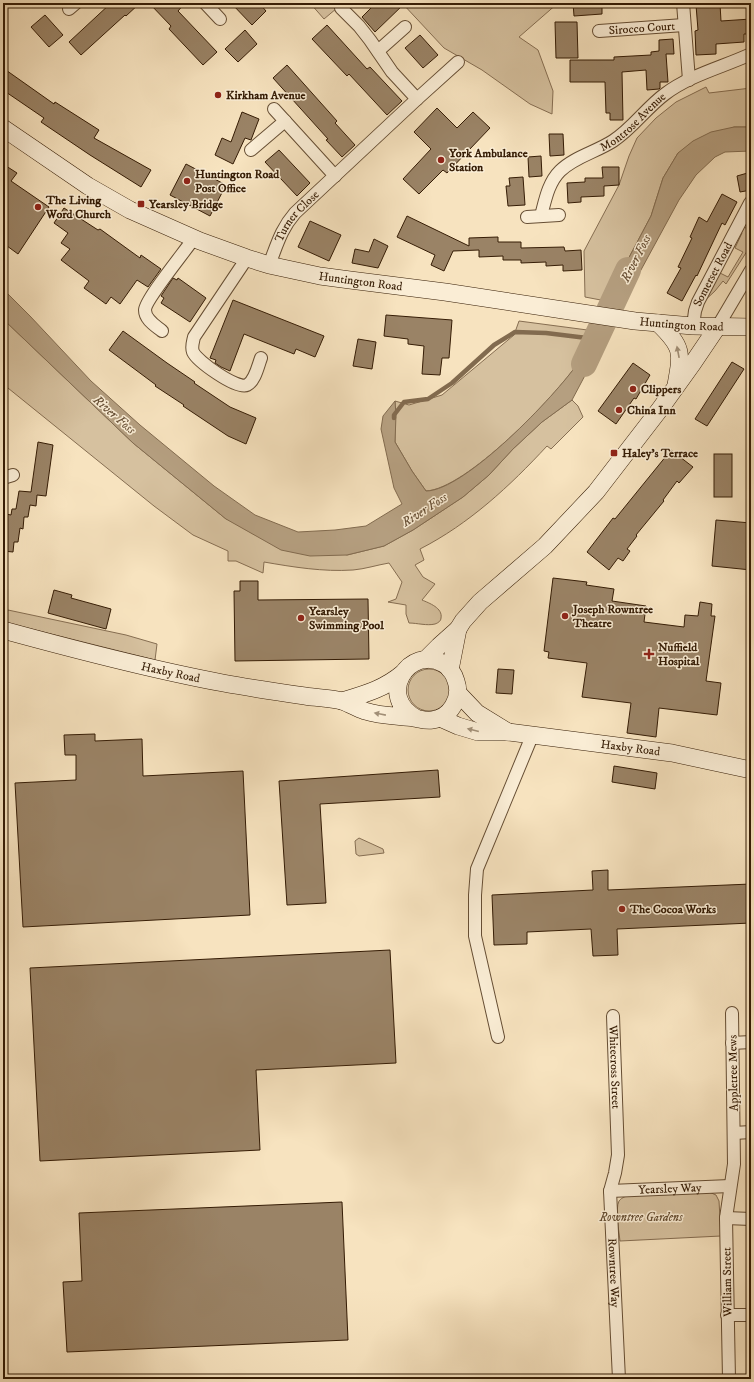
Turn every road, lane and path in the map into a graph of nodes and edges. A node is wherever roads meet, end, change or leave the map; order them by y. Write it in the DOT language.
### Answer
graph roads {
  1 [pos="205,3"];
  2 [pos="683,3"];
  3 [pos="341,8"];
  4 [pos="220,19"];
  5 [pos="684,25"];
  6 [pos="405,27"];
  7 [pos="599,31"];
  8 [pos="378,51"];
  9 [pos="751,54"];
  10 [pos="458,62"];
  11 [pos="689,80"];
  12 [pos="417,99"];
  13 [pos="274,109"];
  14 [pos="285,121"];
  15 [pos="3,128"];
  16 [pos="251,150"];
  17 [pos="335,176"];
  18 [pos="750,203"];
  19 [pos="559,215"];
  20 [pos="541,216"];
  21 [pos="527,217"];
  22 [pos="194,238"];
  23 [pos="247,258"];
  24 [pos="269,265"];
  25 [pos="751,270"];
  26 [pos="658,323"];
  27 [pos="693,326"];
  28 [pos="718,326"];
  29 [pos="751,327"];
  30 [pos="162,331"];
  31 [pos="261,358"];
  32 [pos="676,387"];
  33 [pos="458,629"];
  34 [pos="3,630"];
  35 [pos="426,660"];
  36 [pos="450,670"];
  37 [pos="403,673"];
  38 [pos="458,693"];
  39 [pos="342,702"];
  40 [pos="440,718"];
  41 [pos="418,719"];
  42 [pos="508,732"];
  43 [pos="532,736"];
  44 [pos="751,770"];
  45 [pos="732,1013"];
  46 [pos="613,1016"];
  47 [pos="498,1036"];
  48 [pos="751,1042"];
  49 [pos="732,1043"];
  50 [pos="617,1119"];
  51 [pos="751,1132"];
  52 [pos="734,1133"];
  53 [pos="730,1186"];
  54 [pos="610,1191"];
  55 [pos="726,1218"];
  56 [pos="751,1219"];
  57 [pos="727,1315"];
  58 [pos="751,1315"];
  59 [pos="619,1379"];
  60 [pos="729,1379"];
  1 -- 4 [label="street"];
  2 -- 5 [label="street, Sirocco Court"];
  3 -- 8 [label="street"];
  5 -- 7 [label="street, Sirocco Court"];
  5 -- 11 [label="street, Sirocco Court"];
  6 -- 8 [label="street"];
  8 -- 12 [label="street"];
  9 -- 11 [label="street, Montrose Avenue"];
  10 -- 12 [label="street, Turner Close"];
  11 -- 20 [label="street, Montrose Avenue"];
  12 -- 17 [label="street, Turner Close"];
  13 -- 14 [label="street"];
  14 -- 16 [label="street"];
  14 -- 17 [label="street"];
  15 -- 22 [label="street, Huntington Road"];
  17 -- 24 [label="street, Turner Close"];
  18 -- 27 [label="street, Somerset Road"];
  19 -- 20 [label="street"];
  20 -- 21 [label="street"];
  22 -- 23 [label="street, Huntington Road"];
  22 -- 30 [label="street"];
  23 -- 24 [label="street, Huntington Road"];
  23 -- 31 [label="street"];
  24 -- 26 [label="street, Huntington Road"];
  25 -- 28 [label="street"];
  26 -- 27 [label="street, Huntington Road"];
  32 -- 26 [label="street, one-way"];
  27 -- 28 [label="street, Huntington Road"];
  28 -- 29 [label="street, Huntington Road"];
  28 -- 32 [label="street"];
  32 -- 33 [label="street"];
  33 -- 35 [label="street"];
  33 -- 36 [label="street"];
  34 -- 39 [label="street, Haxby Road"];
  35 -- 36 [label="street"];
  35 -- 37 [label="street"];
  36 -- 38 [label="street"];
  37 -- 39 [label="street, Haxby Road"];
  37 -- 41 [label="street"];
  38 -- 40 [label="street"];
  38 -- 42 [label="street, Haxby Road"];
  41 -- 39 [label="street, Haxby Road, one-way"];
  40 -- 41 [label="street, Haxby Road"];
  42 -- 40 [label="street, Haxby Road, one-way"];
  42 -- 43 [label="street, Haxby Road"];
  43 -- 44 [label="street, Haxby Road"];
  43 -- 47 [label="street"];
  45 -- 49 [label="street, Appletree Mews"];
  46 -- 50 [label="street, Whitecross Street"];
  48 -- 49 [label="street"];
  49 -- 52 [label="street, Appletree Mews"];
  50 -- 54 [label="street, Rowntree Way"];
  51 -- 52 [label="street"];
  52 -- 53 [label="street, Appletree Mews"];
  53 -- 54 [label="street, Yearsley Way"];
  53 -- 55 [label="street, William Street"];
  54 -- 59 [label="street, Rowntree Way"];
  55 -- 56 [label="street"];
  55 -- 57 [label="street, William Street"];
  57 -- 58 [label="street"];
  57 -- 60 [label="street, William Street"];
}
